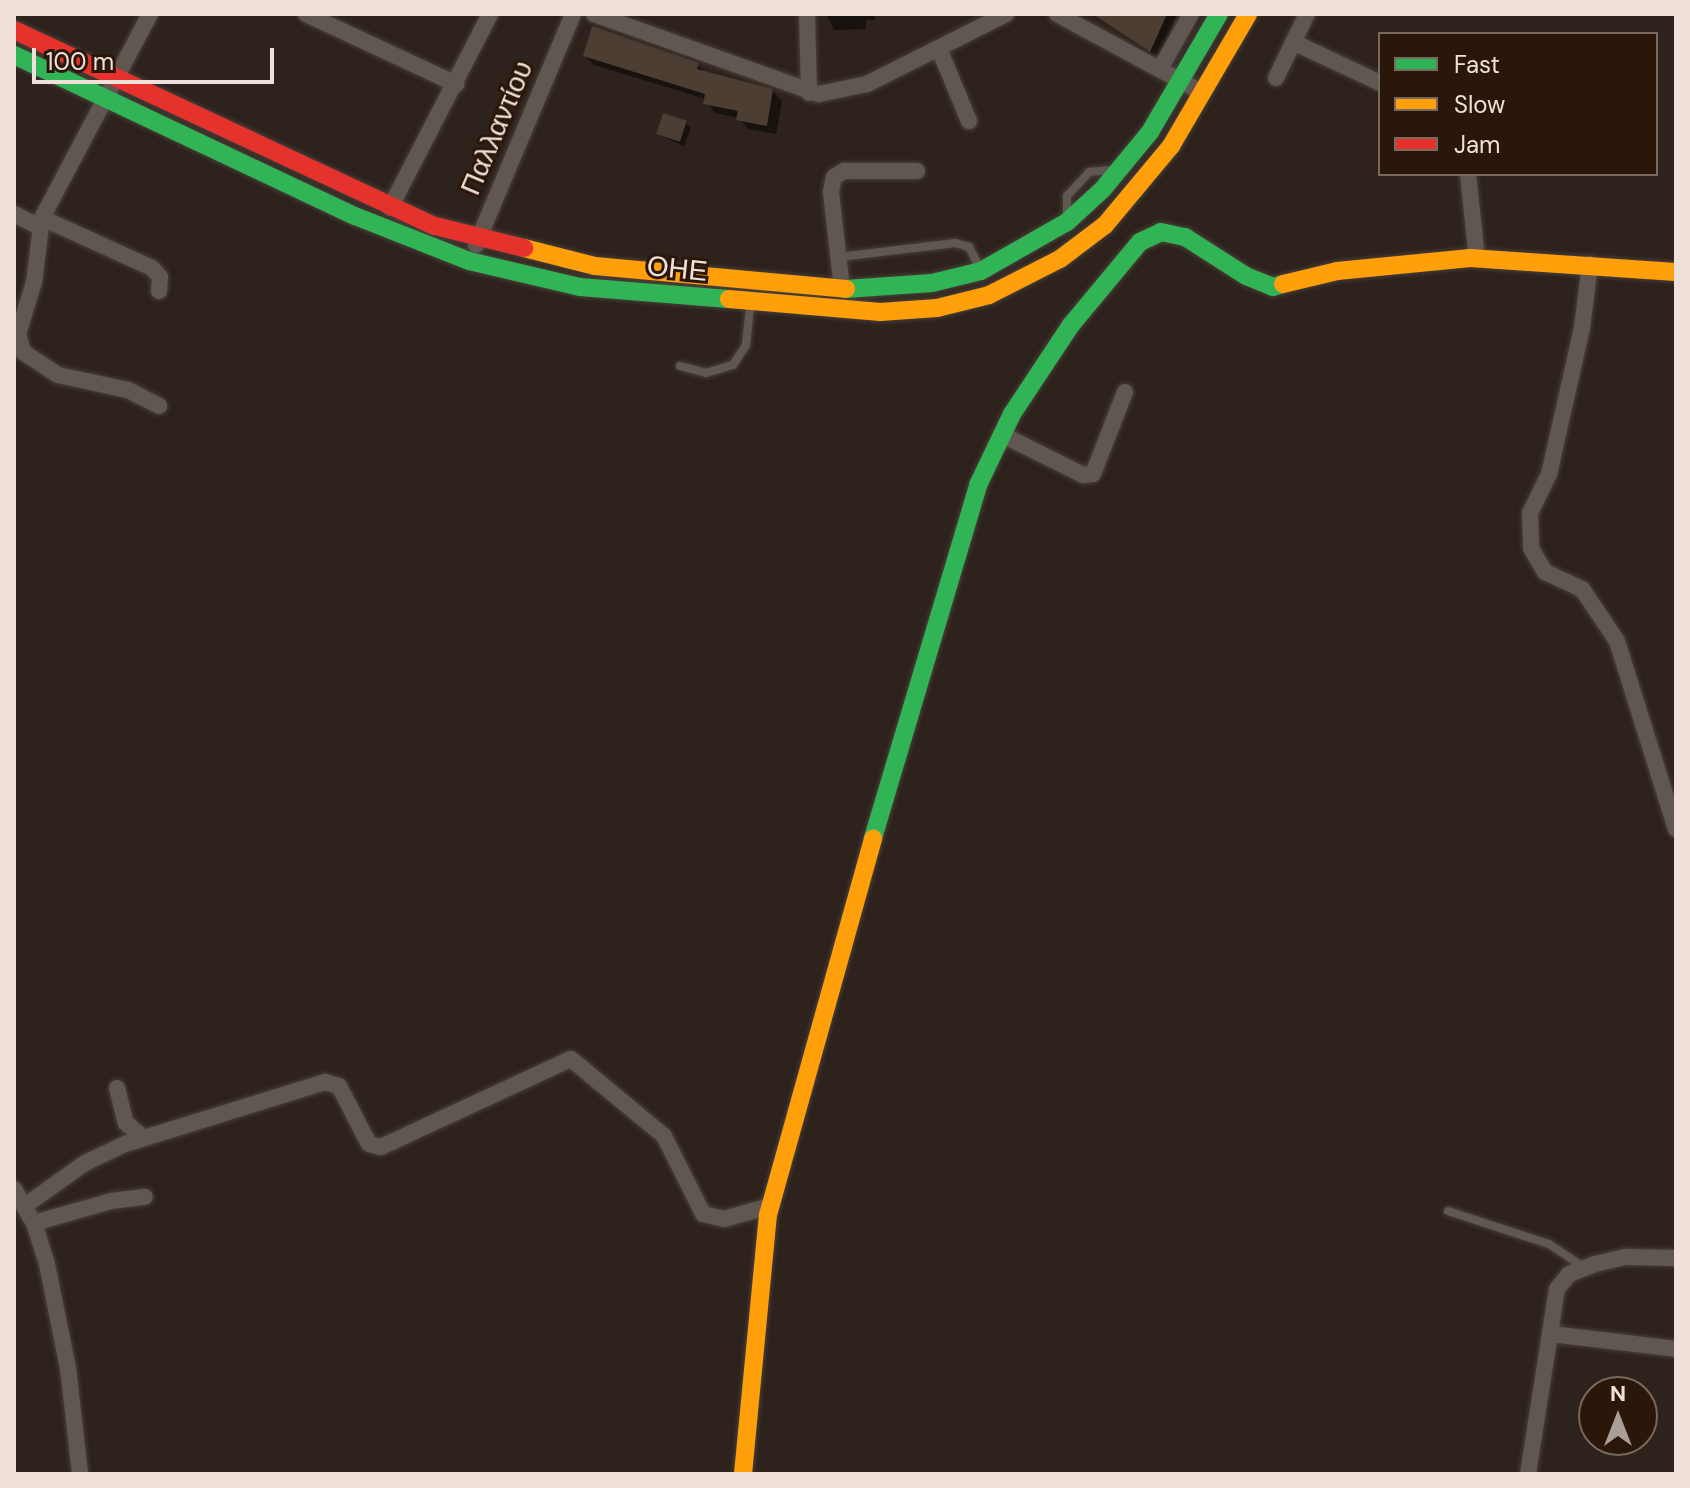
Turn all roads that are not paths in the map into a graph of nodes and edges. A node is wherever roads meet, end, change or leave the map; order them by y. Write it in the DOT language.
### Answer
graph roads {
  1 [pos="150,14"];
  2 [pos="306,14"];
  3 [pos="490,14"];
  4 [pos="573,14"];
  5 [pos="594,14"];
  6 [pos="807,14"];
  7 [pos="1006,14"];
  8 [pos="1057,14"];
  9 [pos="1191,14"];
  10 [pos="1219,14"];
  11 [pos="1248,14"];
  12 [pos="1307,14"];
  13 [pos="14,30"];
  14 [pos="1293,42"];
  15 [pos="940,51"];
  16 [pos="14,55"];
  17 [pos="1160,69"];
  18 [pos="114,78"];
  19 [pos="1276,78"];
  20 [pos="1179,80"];
  21 [pos="1378,82"];
  22 [pos="456,84"];
  23 [pos="1201,92"];
  24 [pos="809,93"];
  25 [pos="104,99"];
  26 [pos="969,121"];
  27 [pos="917,171"];
  28 [pos="1468,176"];
  29 [pos="390,208"];
  30 [pos="14,214"];
  31 [pos="41,223"];
  32 [pos="478,239"];
  33 [pos="838,258"];
  34 [pos="1477,258"];
  35 [pos="469,261"];
  36 [pos="1590,264"];
  37 [pos="981,271"];
  38 [pos="1676,272"];
  39 [pos="842,289"];
  40 [pos="159,291"];
  41 [pos="750,305"];
  42 [pos="16,324"];
  43 [pos="680,366"];
  44 [pos="1125,392"];
  45 [pos="159,406"];
  46 [pos="1001,434"];
  47 [pos="1675,824"];
  48 [pos="117,1088"];
  49 [pos="144,1138"];
  50 [pos="14,1189"];
  51 [pos="145,1197"];
  52 [pos="26,1205"];
  53 [pos="770,1206"];
  54 [pos="1448,1211"];
  55 [pos="34,1223"];
  56 [pos="1676,1258"];
  57 [pos="1585,1268"];
  58 [pos="1551,1334"];
  59 [pos="1676,1349"];
  60 [pos="80,1474"];
  61 [pos="743,1474"];
  62 [pos="1528,1474"];
  1 -- 18 [label="street"];
  2 -- 22 [label="street"];
  3 -- 22 [label="street"];
  4 -- 32 [label="street, Παλλαντίου"];
  5 -- 24 [label="street"];
  6 -- 24 [label="street"];
  7 -- 15 [label="street"];
  8 -- 17 [label="street"];
  9 -- 17 [label="street"];
  10 -- 20 [label="main road, ΟΗΕ"];
  11 -- 23 [label="main road, ΟΗΕ"];
  12 -- 14 [label="street"];
  13 -- 18 [label="main road, ΟΗΕ"];
  14 -- 19 [label="street"];
  14 -- 21 [label="street"];
  15 -- 24 [label="street"];
  15 -- 26 [label="street"];
  16 -- 25 [label="main road, ΟΗΕ"];
  17 -- 20 [label="street"];
  18 -- 25 [label="street"];
  18 -- 29 [label="main road, ΟΗΕ"];
  20 -- 23 [label="street"];
  20 -- 37 [label="main road, ΟΗΕ"];
  22 -- 29 [label="street"];
  23 -- 41 [label="main road, ΟΗΕ"];
  25 -- 31 [label="street"];
  25 -- 35 [label="main road, ΟΗΕ"];
  27 -- 33 [label="street"];
  28 -- 34 [label="street"];
  29 -- 32 [label="main road, ΟΗΕ"];
  30 -- 31 [label="street"];
  31 -- 40 [label="street"];
  31 -- 42 [label="street"];
  32 -- 35 [label="street, Παλλαντίου"];
  32 -- 39 [label="main road, ΟΗΕ"];
  33 -- 37 [label="lane"];
  33 -- 39 [label="street"];
  34 -- 36 [label="main road"];
  34 -- 46 [label="main road"];
  35 -- 41 [label="main road, ΟΗΕ"];
  36 -- 38 [label="main road"];
  36 -- 47 [label="street"];
  37 -- 39 [label="main road, ΟΗΕ"];
  41 -- 43 [label="lane"];
  42 -- 45 [label="street"];
  44 -- 46 [label="street"];
  46 -- 53 [label="main road"];
  48 -- 49 [label="street"];
  49 -- 52 [label="street"];
  49 -- 53 [label="street"];
  50 -- 52 [label="street"];
  51 -- 55 [label="street"];
  52 -- 55 [label="street"];
  53 -- 61 [label="main road"];
  54 -- 57 [label="lane"];
  55 -- 60 [label="street"];
  56 -- 57 [label="street"];
  57 -- 58 [label="street"];
  58 -- 59 [label="street"];
  58 -- 62 [label="street"];
}
